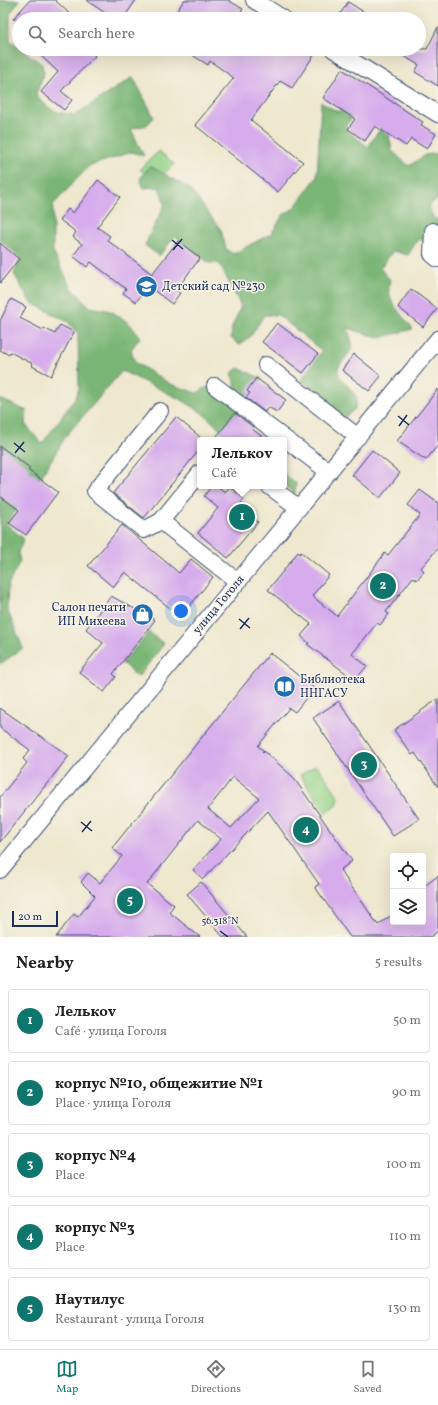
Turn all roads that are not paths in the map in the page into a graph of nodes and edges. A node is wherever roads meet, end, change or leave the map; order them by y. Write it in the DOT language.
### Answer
graph roads {
  1 [pos="254,0"];
  2 [pos="273,12"];
  3 [pos="344,56"];
  4 [pos="438,114"];
  5 [pos="433,231"];
  6 [pos="438,259"];
  7 [pos="438,339"];
  8 [pos="266,365"];
  9 [pos="215,386"];
  10 [pos="160,411"];
  11 [pos="283,437"];
  12 [pos="358,437"];
  13 [pos="287,440"];
  14 [pos="329,472"];
  15 [pos="197,477"];
  16 [pos="273,489"];
  17 [pos="299,508"];
  18 [pos="161,521"];
  19 [pos="238,582"];
  20 [pos="0,870"];
  1 -- 2 [label="street"];
  3 -- 4 [label="street"];
  5 -- 6 [label="street"];
  7 -- 12 [label="street, улица Гоголя"];
  8 -- 12 [label="street"];
  9 -- 11 [label="street"];
  10 -- 18 [label="street"];
  12 -- 14 [label="street, улица Гоголя"];
  13 -- 14 [label="street"];
  14 -- 17 [label="street, улица Гоголя"];
  15 -- 18 [label="street"];
  16 -- 17 [label="street"];
  17 -- 19 [label="street, улица Гоголя"];
  18 -- 19 [label="street"];
  19 -- 20 [label="street, улица Гоголя"];
}
